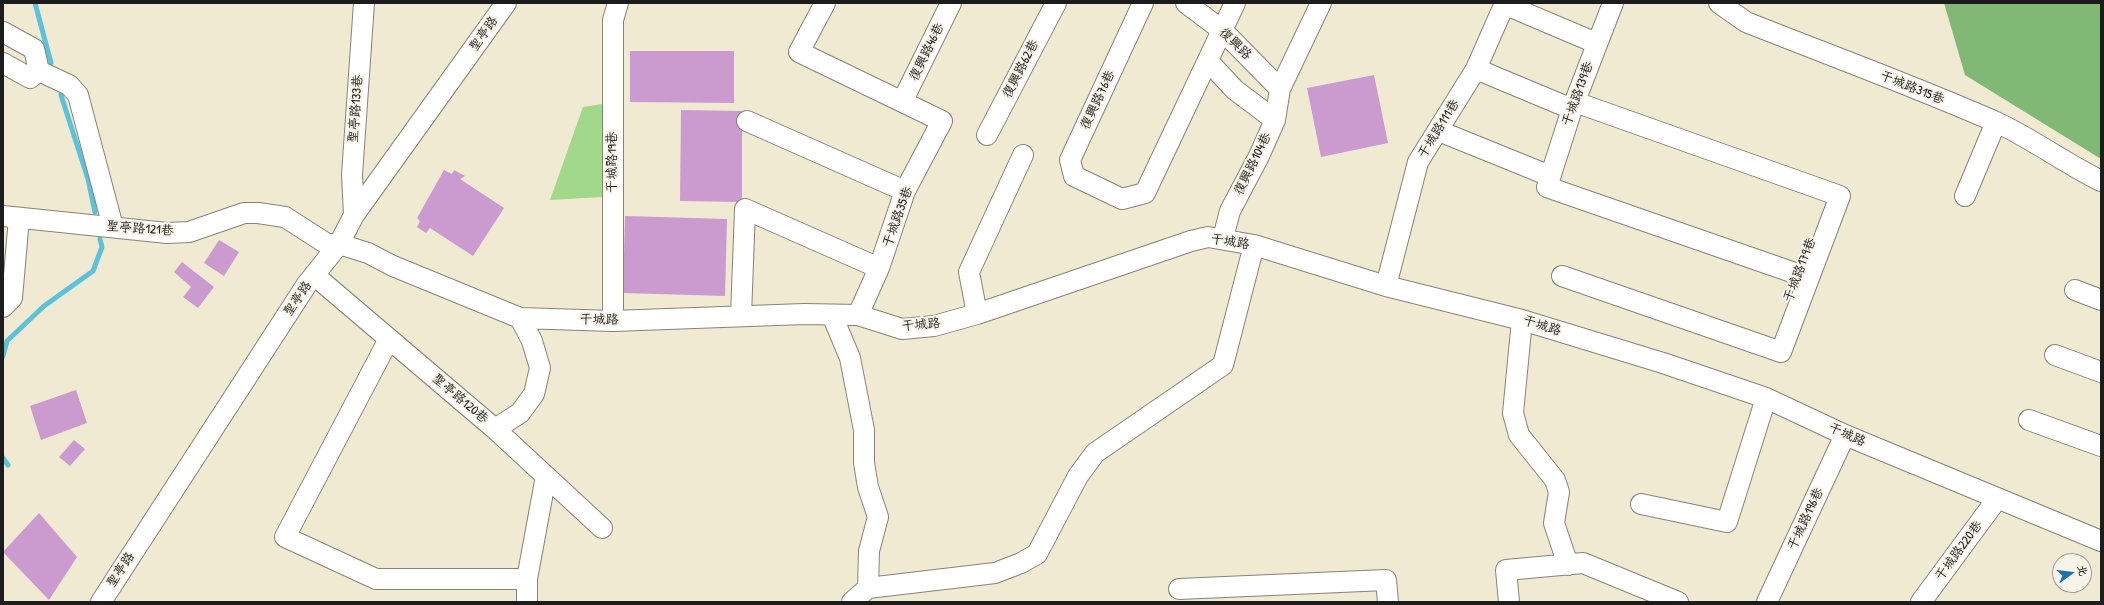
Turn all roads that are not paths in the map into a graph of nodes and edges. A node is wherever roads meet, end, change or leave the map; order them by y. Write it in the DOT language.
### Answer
graph roads {
  1 [pos="364,3"];
  2 [pos="506,3"];
  3 [pos="618,3"];
  4 [pos="825,3"];
  5 [pos="951,3"];
  6 [pos="1056,3"];
  7 [pos="1143,3"];
  8 [pos="1186,3"];
  9 [pos="1235,3"];
  10 [pos="1321,3"];
  11 [pos="1505,3"];
  12 [pos="1613,3"];
  13 [pos="1719,3"];
  14 [pos="1223,31"];
  15 [pos="3,32"];
  16 [pos="1596,43"];
  17 [pos="1208,60"];
  18 [pos="3,64"];
  19 [pos="1476,69"];
  20 [pos="38,71"];
  21 [pos="1280,89"];
  22 [pos="903,100"];
  23 [pos="1573,106"];
  24 [pos="1274,120"];
  25 [pos="747,121"];
  26 [pos="1996,122"];
  27 [pos="1439,130"];
  28 [pos="988,135"];
  29 [pos="1023,155"];
  30 [pos="2101,181"];
  31 [pos="1549,182"];
  32 [pos="905,191"];
  33 [pos="1965,196"];
  34 [pos="354,215"];
  35 [pos="11,217"];
  36 [pos="113,227"];
  37 [pos="1223,238"];
  38 [pos="339,244"];
  39 [pos="1254,246"];
  40 [pos="879,268"];
  41 [pos="314,276"];
  42 [pos="1562,276"];
  43 [pos="1804,276"];
  44 [pos="1386,286"];
  45 [pos="2075,290"];
  46 [pos="2101,300"];
  47 [pos="3,307"];
  48 [pos="832,314"];
  49 [pos="977,314"];
  50 [pos="858,315"];
  51 [pos="741,316"];
  52 [pos="520,318"];
  53 [pos="1522,320"];
  54 [pos="613,321"];
  55 [pos="389,339"];
  56 [pos="2055,355"];
  57 [pos="2101,372"];
  58 [pos="1766,398"];
  59 [pos="2029,420"];
  60 [pos="495,429"];
  61 [pos="1845,435"];
  62 [pos="2101,446"];
  63 [pos="546,476"];
  64 [pos="1997,499"];
  65 [pos="1640,504"];
  66 [pos="602,528"];
  67 [pos="2101,541"];
  68 [pos="1568,565"];
  69 [pos="527,579"];
  70 [pos="868,588"];
  71 [pos="1179,589"];
  72 [pos="101,602"];
  73 [pos="527,602"];
  74 [pos="852,602"];
  75 [pos="1388,602"];
  76 [pos="1509,602"];
  77 [pos="1678,602"];
  78 [pos="1767,602"];
  79 [pos="1921,602"];
  1 -- 34 [label="street, 聖亭路133巷"];
  2 -- 34 [label="street, 聖亭路"];
  3 -- 54 [label="street, 干城路19巷"];
  4 -- 22 [label="street"];
  5 -- 22 [label="street, 復興路46巷"];
  6 -- 28 [label="street, 復興路62巷"];
  7 -- 17 [label="street, 復興路76巷"];
  8 -- 14 [label="street, 復興路"];
  9 -- 14 [label="street"];
  10 -- 21 [label="street, 復興路104巷"];
  11 -- 16 [label="street"];
  11 -- 19 [label="street, 干城路111巷"];
  12 -- 16 [label="street, 干城路139巷"];
  13 -- 26 [label="street, 干城路315巷"];
  14 -- 17 [label="street"];
  14 -- 21 [label="street, 復興路"];
  15 -- 20 [label="street"];
  16 -- 23 [label="street, 干城路139巷"];
  17 -- 24 [label="street"];
  18 -- 20 [label="street"];
  19 -- 23 [label="street"];
  19 -- 27 [label="street, 干城路111巷"];
  20 -- 36 [label="street"];
  21 -- 24 [label="street, 復興路104巷"];
  22 -- 32 [label="street, 干城路35巷"];
  23 -- 31 [label="street, 干城路139巷"];
  23 -- 43 [label="street, 干城路179巷"];
  24 -- 37 [label="street, 復興路104巷"];
  25 -- 32 [label="street"];
  26 -- 30 [label="street, 干城路315巷"];
  26 -- 33 [label="street"];
  27 -- 31 [label="street"];
  27 -- 44 [label="street, 干城路111巷"];
  29 -- 49 [label="street"];
  31 -- 43 [label="street"];
  32 -- 40 [label="street, 干城路35巷"];
  34 -- 38 [label="street, 聖亭路"];
  35 -- 36 [label="street, 聖亭路121巷"];
  35 -- 47 [label="street"];
  36 -- 38 [label="street, 聖亭路121巷"];
  37 -- 39 [label="street, 干城路"];
  37 -- 49 [label="street, 干城路"];
  38 -- 41 [label="street, 聖亭路"];
  38 -- 52 [label="street, 干城路"];
  39 -- 44 [label="street, 干城路"];
  39 -- 70 [label="street"];
  40 -- 50 [label="street, 干城路35巷"];
  40 -- 51 [label="street"];
  41 -- 55 [label="street, 聖亭路120巷"];
  41 -- 72 [label="street, 聖亭路"];
  42 -- 43 [label="street, 干城路179巷"];
  44 -- 53 [label="street, 干城路"];
  45 -- 46 [label="street"];
  48 -- 50 [label="street, 干城路"];
  48 -- 51 [label="street, 干城路"];
  48 -- 70 [label="street"];
  49 -- 50 [label="street, 干城路"];
  51 -- 54 [label="street, 干城路"];
  52 -- 54 [label="street, 干城路"];
  52 -- 60 [label="street"];
  53 -- 58 [label="street, 干城路"];
  53 -- 68 [label="street"];
  55 -- 60 [label="street, 聖亭路120巷"];
  55 -- 69 [label="street"];
  56 -- 57 [label="street"];
  58 -- 61 [label="street, 干城路"];
  58 -- 65 [label="street"];
  59 -- 62 [label="street"];
  60 -- 63 [label="street, 聖亭路120巷"];
  61 -- 64 [label="street, 干城路"];
  61 -- 78 [label="street, 干城路196巷"];
  63 -- 66 [label="street, 聖亭路120巷"];
  63 -- 69 [label="street"];
  64 -- 67 [label="street, 干城路"];
  64 -- 79 [label="street, 干城路220巷"];
  68 -- 76 [label="street"];
  68 -- 77 [label="street"];
  69 -- 73 [label="street"];
  70 -- 74 [label="street"];
  71 -- 75 [label="street"];
}
